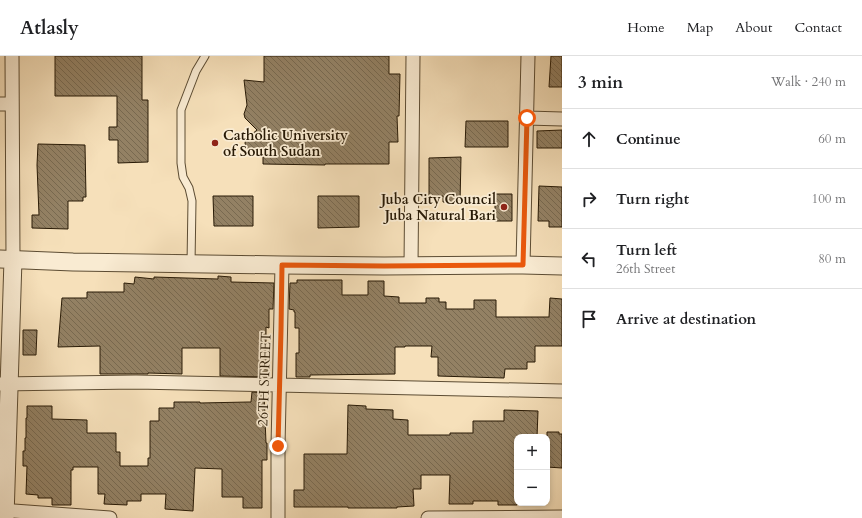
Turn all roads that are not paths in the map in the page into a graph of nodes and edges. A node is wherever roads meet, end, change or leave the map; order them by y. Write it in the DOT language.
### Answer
graph roads {
  1 [pos="12,56"];
  2 [pos="206,56"];
  3 [pos="413,56"];
  4 [pos="528,56"];
  5 [pos="6,104"];
  6 [pos="527,118"];
  7 [pos="562,119"];
  8 [pos="7,259"];
  9 [pos="191,264"];
  10 [pos="282,265"];
  11 [pos="523,265"];
  12 [pos="411,266"];
  13 [pos="562,266"];
  14 [pos="5,384"];
  15 [pos="280,385"];
  16 [pos="562,391"];
  17 [pos="3,513"];
  18 [pos="562,517"];
  19 [pos="110,518"];
  20 [pos="278,518"];
  21 [pos="428,518"];
  1 -- 5 [label="street"];
  2 -- 9 [label="lane"];
  3 -- 12 [label="street"];
  4 -- 6 [label="street"];
  5 -- 8 [label="street"];
  6 -- 7 [label="street"];
  6 -- 11 [label="street"];
  8 -- 9 [label="street"];
  8 -- 14 [label="street"];
  9 -- 10 [label="street"];
  10 -- 12 [label="street"];
  10 -- 15 [label="street, 26TH STREET"];
  11 -- 12 [label="street"];
  11 -- 13 [label="street"];
  14 -- 15 [label="street"];
  14 -- 17 [label="street"];
  15 -- 16 [label="street"];
  15 -- 20 [label="street, 26TH STREET"];
  17 -- 19 [label="street"];
  18 -- 21 [label="street"];
}
